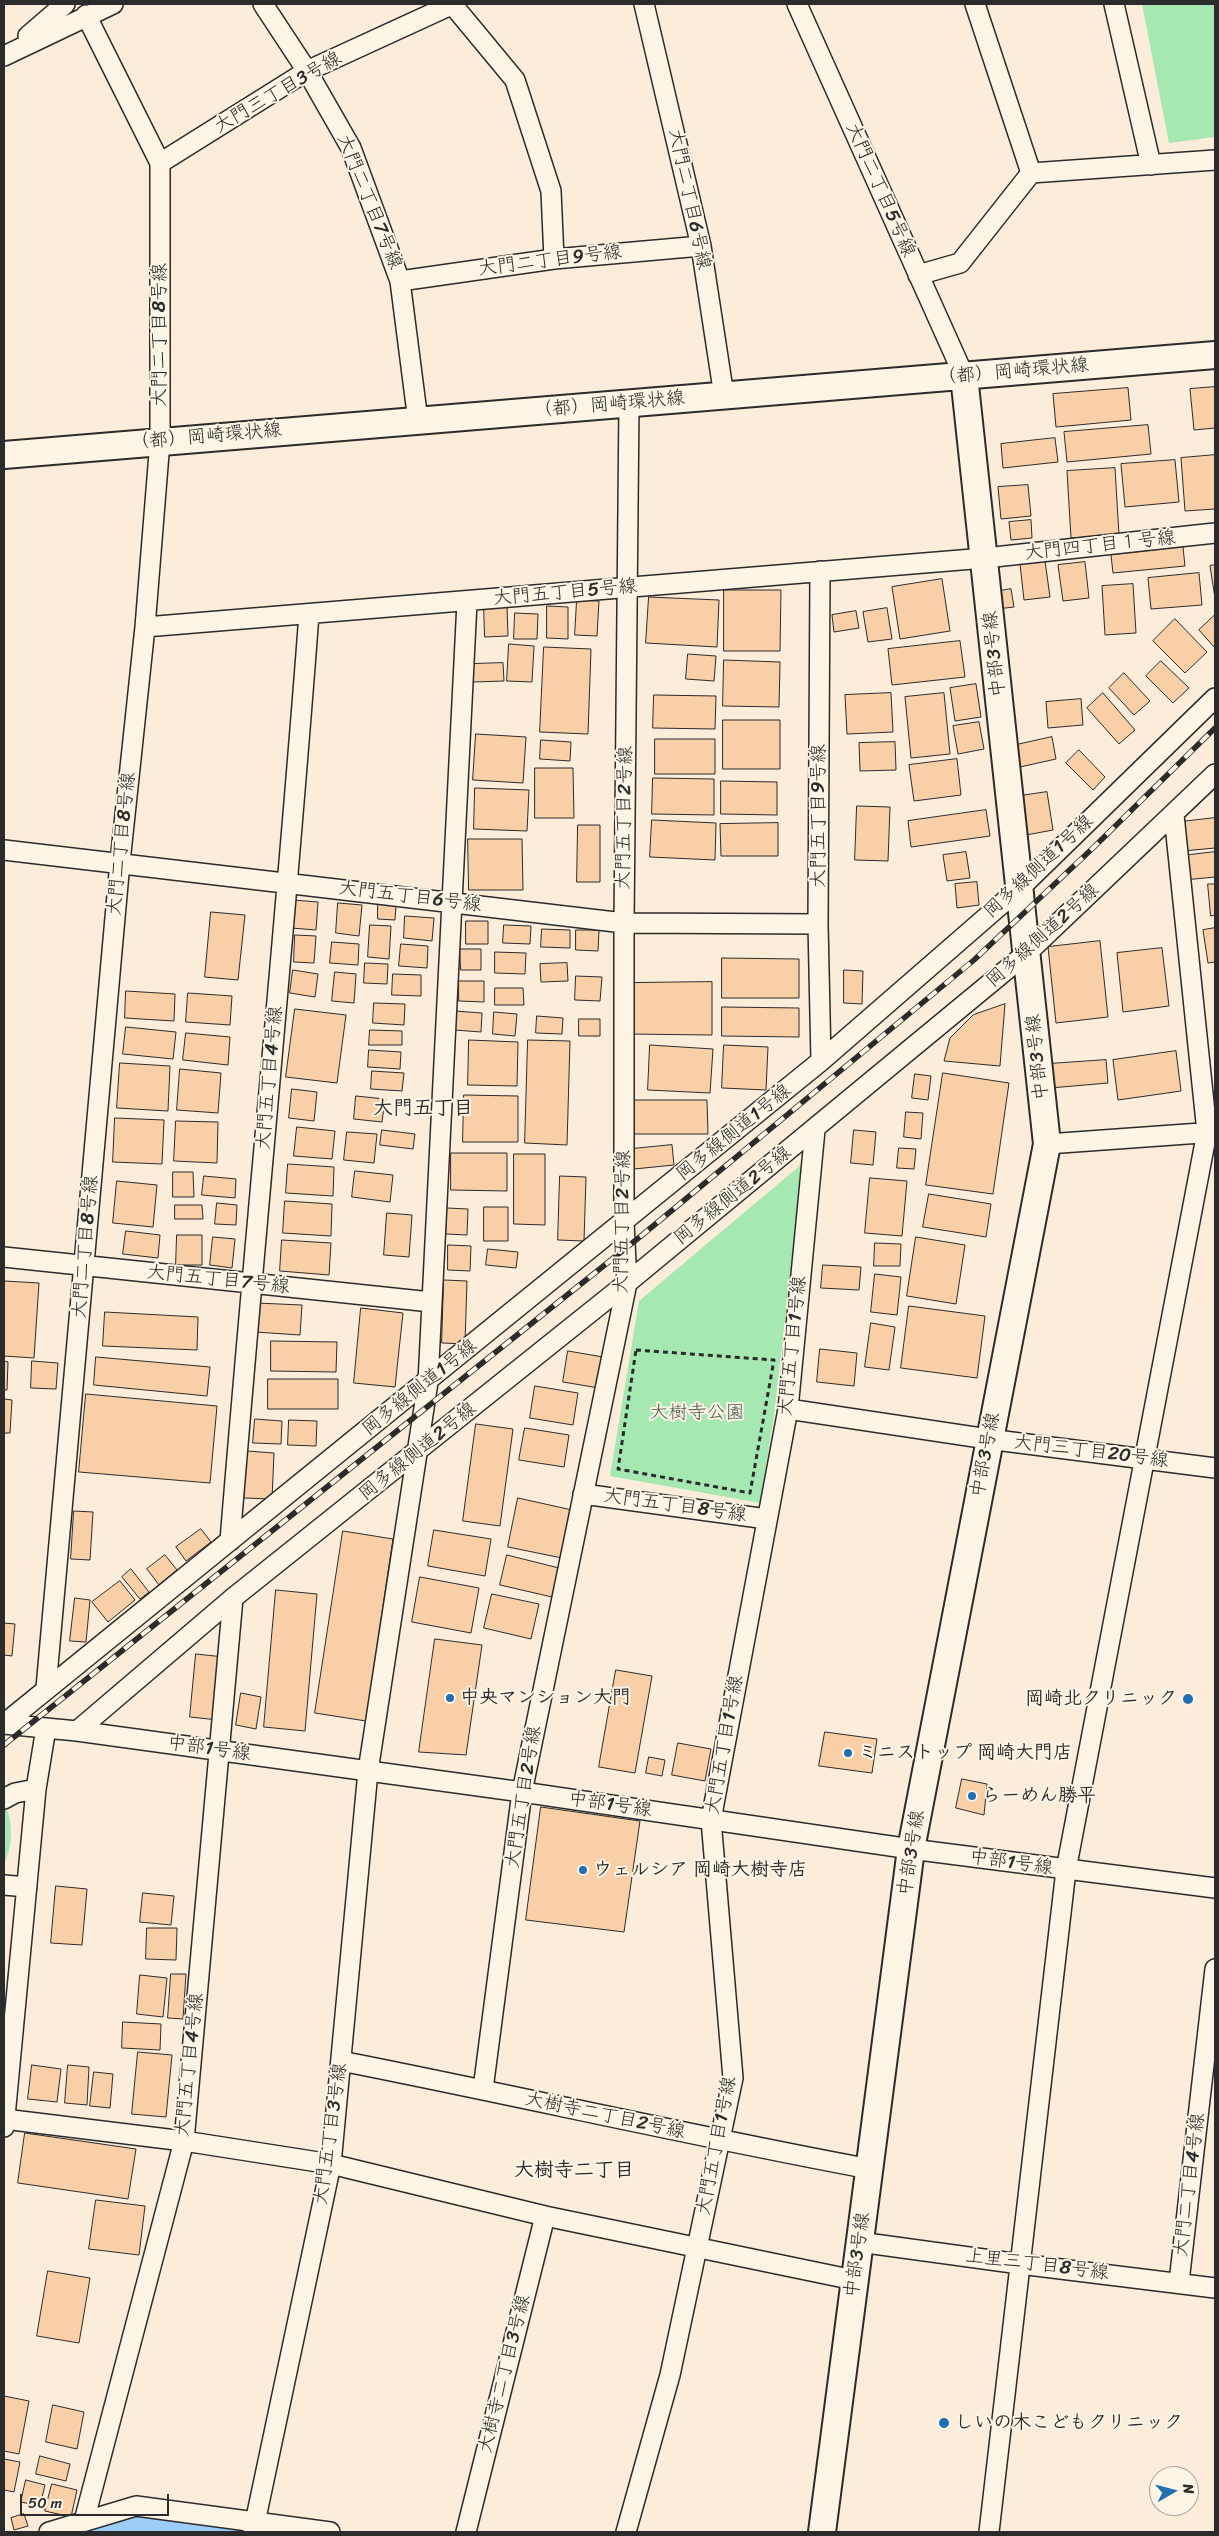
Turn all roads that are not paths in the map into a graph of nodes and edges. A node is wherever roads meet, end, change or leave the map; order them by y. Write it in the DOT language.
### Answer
graph roads {
  1 [pos="65,4"];
  2 [pos="113,4"];
  3 [pos="263,4"];
  4 [pos="453,4"];
  5 [pos="644,4"];
  6 [pos="797,4"];
  7 [pos="975,4"];
  8 [pos="1114,4"];
  9 [pos="86,15"];
  10 [pos="5,56"];
  11 [pos="307,71"];
  12 [pos="1215,160"];
  13 [pos="160,163"];
  14 [pos="1151,165"];
  15 [pos="1031,173"];
  16 [pos="701,246"];
  17 [pos="554,259"];
  18 [pos="918,275"];
  19 [pos="400,281"];
  20 [pos="1215,355"];
  21 [pos="964,376"];
  22 [pos="724,396"];
  23 [pos="629,403"];
  24 [pos="418,421"];
  25 [pos="160,441"];
  26 [pos="4,455"];
  27 [pos="1215,533"];
  28 [pos="985,558"];
  29 [pos="820,571"];
  30 [pos="628,588"];
  31 [pos="466,602"];
  32 [pos="309,614"];
  33 [pos="146,628"];
  34 [pos="1215,698"];
  35 [pos="1215,774"];
  36 [pos="1174,815"];
  37 [pos="4,850"];
  38 [pos="120,862"];
  39 [pos="289,883"];
  40 [pos="1020,888"];
  41 [pos="452,901"];
  42 [pos="624,923"];
  43 [pos="818,924"];
  44 [pos="1028,952"];
  45 [pos="821,1061"];
  46 [pos="814,1130"];
  47 [pos="1211,1132"];
  48 [pos="1047,1144"];
  49 [pos="624,1222"];
  50 [pos="4,1256"];
  51 [pos="84,1266"];
  52 [pos="251,1284"];
  53 [pos="627,1284"];
  54 [pos="432,1302"];
  55 [pos="428,1382"];
  56 [pos="788,1409"];
  57 [pos="988,1439"];
  58 [pos="418,1453"];
  59 [pos="1146,1459"];
  60 [pos="1215,1468"];
  61 [pos="582,1494"];
  62 [pos="767,1519"];
  63 [pos="230,1541"];
  64 [pos="233,1598"];
  65 [pos="46,1688"];
  66 [pos="4,1724"];
  67 [pos="46,1728"];
  68 [pos="77,1731"];
  69 [pos="219,1751"];
  70 [pos="368,1771"];
  71 [pos="36,1789"];
  72 [pos="522,1792"];
  73 [pos="4,1799"];
  74 [pos="711,1820"];
  75 [pos="911,1849"];
  76 [pos="1066,1870"];
  77 [pos="4,1885"];
  78 [pos="27,1887"];
  79 [pos="1215,1888"];
  80 [pos="1215,1969"];
  81 [pos="341,2061"];
  82 [pos="483,2089"];
  83 [pos="4,2122"];
  84 [pos="719,2140"];
  85 [pos="184,2141"];
  86 [pos="330,2164"];
  87 [pos="870,2169"];
  88 [pos="545,2216"];
  89 [pos="859,2242"];
  90 [pos="698,2249"];
  91 [pos="1020,2264"];
  92 [pos="854,2280"];
  93 [pos="1179,2282"];
  94 [pos="1215,2288"];
  95 [pos="84,2521"];
  96 [pos="253,2527"];
  97 [pos="49,2532"];
  98 [pos="330,2532"];
  99 [pos="466,2532"];
  100 [pos="626,2532"];
  101 [pos="822,2532"];
  102 [pos="989,2532"];
  1 -- 10 [label="street"];
  2 -- 9 [label="street"];
  3 -- 11 [label="street, 大門二丁目7号線"];
  4 -- 11 [label="street, 大門三丁目3号線"];
  4 -- 17 [label="street"];
  5 -- 16 [label="street, 大門二丁目6号線"];
  6 -- 18 [label="street, 大門二丁目5号線"];
  7 -- 15 [label="street"];
  8 -- 14 [label="street"];
  9 -- 10 [label="street"];
  9 -- 13 [label="street, 大門二丁目8号線"];
  11 -- 13 [label="street, 大門三丁目3号線"];
  11 -- 19 [label="street, 大門二丁目7号線"];
  12 -- 14 [label="street"];
  13 -- 25 [label="street, 大門二丁目8号線"];
  14 -- 15 [label="street"];
  15 -- 18 [label="street"];
  16 -- 17 [label="street, 大門二丁目9号線"];
  16 -- 22 [label="street, 大門二丁目6号線"];
  17 -- 19 [label="street, 大門二丁目9号線"];
  18 -- 21 [label="street, 大門二丁目5号線"];
  19 -- 24 [label="street, 大門二丁目7号線"];
  20 -- 21 [label="street, （都）岡崎環状線"];
  21 -- 22 [label="street, （都）岡崎環状線"];
  21 -- 28 [label="street, 中部3号線"];
  22 -- 23 [label="street, （都）岡崎環状線"];
  23 -- 24 [label="street, （都）岡崎環状線"];
  23 -- 30 [label="street, 大門五丁目2号線"];
  24 -- 25 [label="street, （都）岡崎環状線"];
  25 -- 26 [label="street, （都）岡崎環状線"];
  25 -- 33 [label="street, 大門二丁目8号線"];
  27 -- 28 [label="street, 大門四丁目１号線"];
  28 -- 29 [label="street, 大門五丁目5号線"];
  28 -- 40 [label="street, 中部3号線"];
  29 -- 30 [label="street, 大門五丁目5号線"];
  29 -- 43 [label="street, 大門五丁目9号線"];
  30 -- 31 [label="street, 大門五丁目5号線"];
  30 -- 42 [label="street, 大門五丁目2号線"];
  31 -- 32 [label="street, 大門五丁目5号線"];
  31 -- 41 [label="street, 大門五丁目3号線"];
  32 -- 33 [label="street, 大門五丁目5号線"];
  32 -- 39 [label="street, 大門五丁目4号線"];
  33 -- 38 [label="street, 大門二丁目8号線"];
  34 -- 40 [label="street, 岡多線側道1号線"];
  35 -- 36 [label="street, 岡多線側道2号線"];
  36 -- 44 [label="street, 岡多線側道2号線"];
  36 -- 47 [label="street"];
  37 -- 38 [label="street, 大門五丁目6号線"];
  38 -- 39 [label="street, 大門五丁目6号線"];
  38 -- 51 [label="street, 大門二丁目8号線"];
  39 -- 41 [label="street, 大門五丁目6号線"];
  39 -- 52 [label="street, 大門五丁目4号線"];
  40 -- 44 [label="street, 中部3号線"];
  40 -- 45 [label="street, 岡多線側道1号線"];
  41 -- 42 [label="street, 大門五丁目6号線"];
  41 -- 54 [label="street, 大門五丁目3号線"];
  42 -- 43 [label="street, 大門五丁目6号線"];
  42 -- 49 [label="street, 大門五丁目2号線"];
  43 -- 45 [label="street, 大門五丁目9号線"];
  44 -- 46 [label="street, 岡多線側道2号線"];
  44 -- 48 [label="street, 中部3号線"];
  45 -- 49 [label="street, 岡多線側道1号線"];
  46 -- 53 [label="street, 岡多線側道2号線"];
  46 -- 56 [label="street, 大門五丁目1号線"];
  47 -- 48 [label="street"];
  47 -- 59 [label="street"];
  48 -- 57 [label="street, 中部3号線"];
  49 -- 53 [label="street, 大門五丁目2号線"];
  49 -- 55 [label="street, 岡多線側道1号線"];
  50 -- 51 [label="street, 大門五丁目7号線"];
  51 -- 52 [label="street, 大門五丁目7号線"];
  51 -- 65 [label="street, 大門二丁目8号線"];
  52 -- 54 [label="street, 大門五丁目7号線"];
  52 -- 63 [label="street, 大門五丁目4号線"];
  53 -- 58 [label="street, 岡多線側道2号線"];
  53 -- 61 [label="street, 大門五丁目2号線"];
  54 -- 55 [label="street, 大門五丁目3号線"];
  55 -- 58 [label="street, 大門五丁目3号線"];
  55 -- 63 [label="street, 岡多線側道1号線"];
  56 -- 57 [label="street, 大門三丁目20号線"];
  56 -- 62 [label="street, 大門五丁目1号線"];
  57 -- 59 [label="street, 大門三丁目20号線"];
  57 -- 75 [label="street, 中部3号線"];
  58 -- 64 [label="street, 岡多線側道2号線"];
  58 -- 70 [label="street, 大門五丁目3号線"];
  59 -- 60 [label="street, 大門三丁目20号線"];
  59 -- 76 [label="street"];
  61 -- 62 [label="street, 大門五丁目8号線"];
  61 -- 72 [label="street, 大門五丁目2号線"];
  62 -- 74 [label="street, 大門五丁目1号線"];
  63 -- 65 [label="street, 岡多線側道1号線"];
  64 -- 68 [label="street, 岡多線側道2号線"];
  64 -- 69 [label="street, 大門五丁目4号線"];
  65 -- 66 [label="street, 岡多線側道1号線"];
  66 -- 67 [label="street, 中部1号線"];
  67 -- 68 [label="street, 中部1号線"];
  67 -- 71 [label="street"];
  68 -- 69 [label="street, 中部1号線"];
  69 -- 70 [label="street, 中部1号線"];
  69 -- 85 [label="street, 大門五丁目4号線"];
  70 -- 72 [label="street, 中部1号線"];
  70 -- 81 [label="street, 大門五丁目3号線"];
  71 -- 73 [label="street"];
  71 -- 78 [label="street"];
  72 -- 74 [label="street, 中部1号線"];
  72 -- 82 [label="street, 大門五丁目2号線"];
  74 -- 75 [label="street, 中部1号線"];
  74 -- 84 [label="street, 大門五丁目1号線"];
  75 -- 76 [label="street, 中部1号線"];
  75 -- 87 [label="street, 中部3号線"];
  76 -- 79 [label="street, 中部1号線"];
  76 -- 91 [label="street"];
  77 -- 78 [label="street"];
  78 -- 83 [label="street"];
  80 -- 93 [label="street, 大門二丁目4号線"];
  81 -- 82 [label="street, 大樹寺二丁目2号線"];
  81 -- 86 [label="street, 大門五丁目3号線"];
  82 -- 84 [label="street, 大樹寺二丁目2号線"];
  83 -- 85 [label="street"];
  84 -- 87 [label="street, 大樹寺二丁目2号線"];
  84 -- 90 [label="street, 大門五丁目1号線"];
  85 -- 86 [label="street"];
  85 -- 95 [label="street, 大門五丁目4号線"];
  86 -- 88 [label="street"];
  86 -- 96 [label="street, 大門五丁目3号線"];
  87 -- 89 [label="street, 中部3号線"];
  88 -- 90 [label="street"];
  88 -- 99 [label="street, 大樹寺二丁目3号線"];
  89 -- 91 [label="street, 上里三丁目8号線"];
  89 -- 92 [label="street, 中部3号線"];
  90 -- 92 [label="street"];
  90 -- 100 [label="street, 大門五丁目1号線"];
  91 -- 93 [label="street, 上里三丁目8号線"];
  91 -- 102 [label="street"];
  92 -- 101 [label="street, 中部3号線"];
  93 -- 94 [label="street, 上里三丁目8号線"];
  95 -- 96 [label="street"];
  95 -- 97 [label="street"];
  96 -- 98 [label="street"];
}
